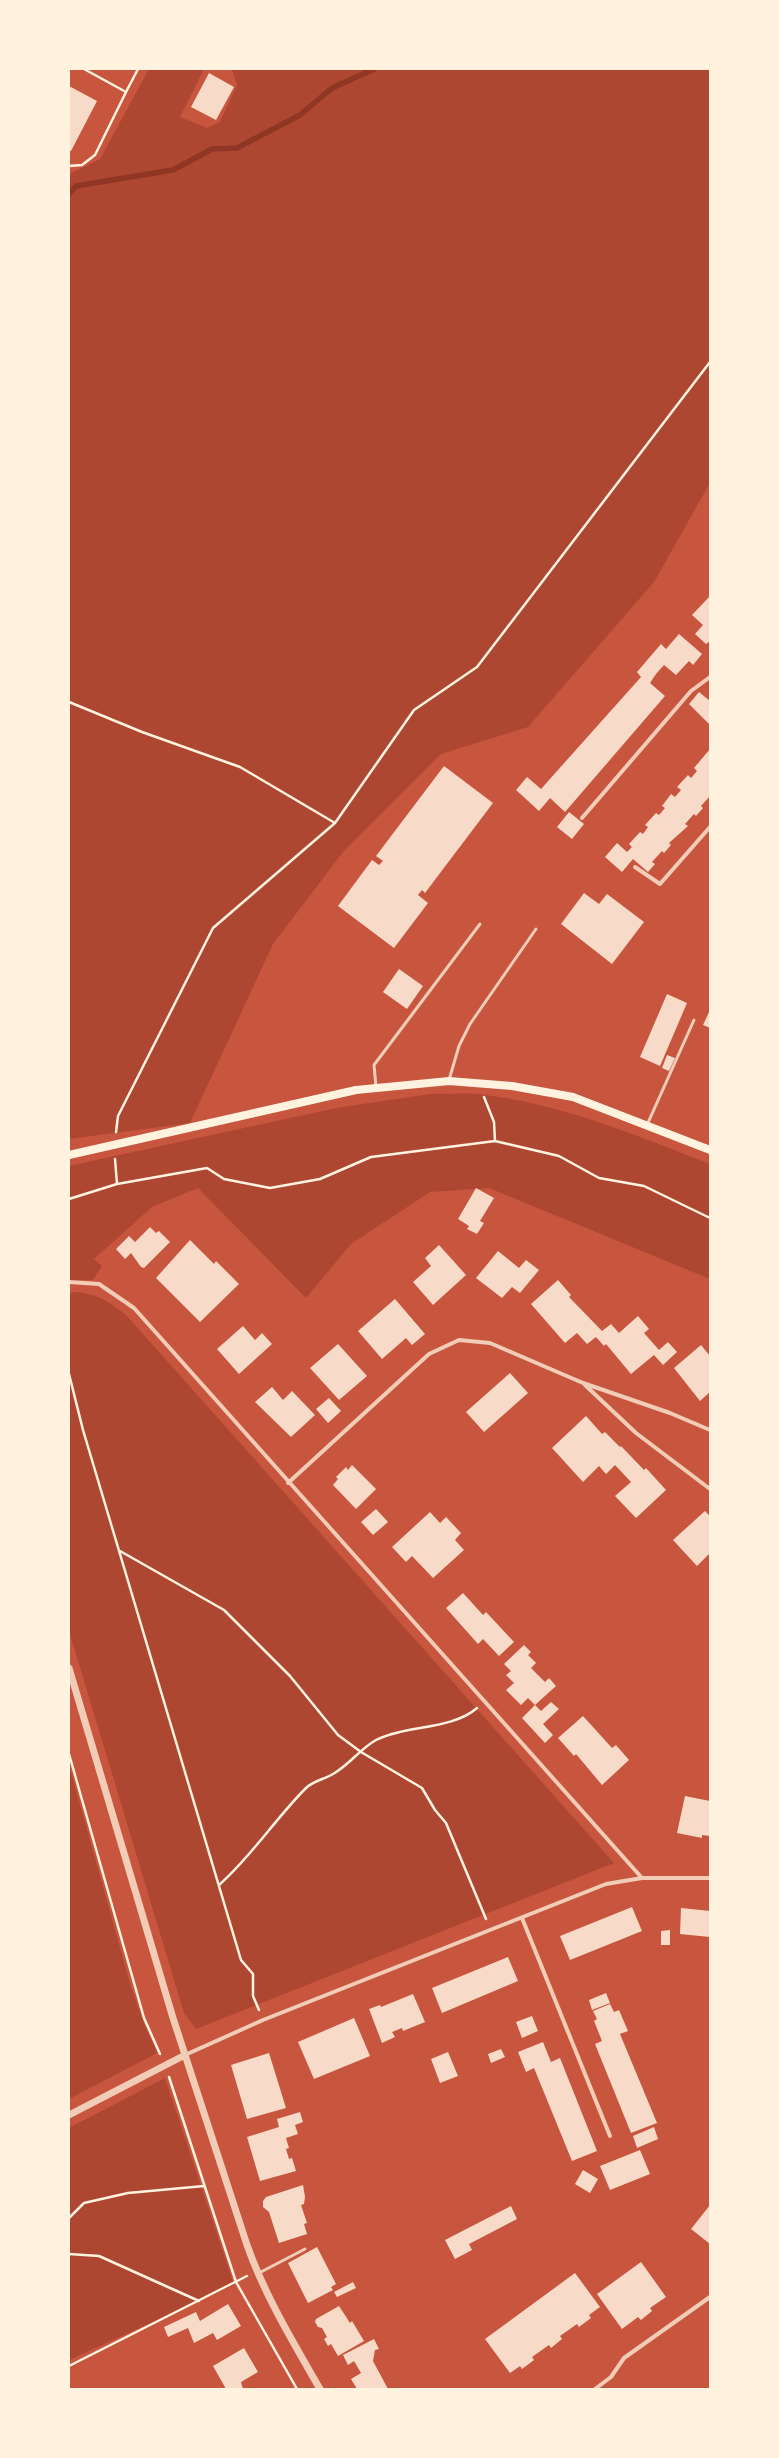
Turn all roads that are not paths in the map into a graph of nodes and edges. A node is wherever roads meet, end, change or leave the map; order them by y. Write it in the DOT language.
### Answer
graph roads {
  1 [pos="710,677"];
  2 [pos="582,818"];
  3 [pos="710,827"];
  4 [pos="635,867"];
  5 [pos="480,924"];
  6 [pos="536,929"];
  7 [pos="694,1020"];
  8 [pos="449,1081"];
  9 [pos="377,1088"];
  10 [pos="647,1125"];
  11 [pos="710,1150"];
  12 [pos="69,1155"];
  13 [pos="69,1282"];
  14 [pos="583,1383"];
  15 [pos="710,1430"];
  16 [pos="288,1483"];
  17 [pos="710,1490"];
  18 [pos="69,1668"];
  19 [pos="642,1878"];
  20 [pos="710,1878"];
  21 [pos="522,1918"];
  22 [pos="185,2055"];
  23 [pos="69,2115"];
  24 [pos="610,2136"];
  25 [pos="305,2249"];
  26 [pos="257,2272"];
  27 [pos="710,2297"];
  28 [pos="320,2389"];
  29 [pos="595,2389"];
  1 -- 2 [label="street"];
  3 -- 4 [label="street"];
  5 -- 9 [label="lane"];
  6 -- 8 [label="lane"];
  7 -- 10 [label="lane"];
  8 -- 9 [label="main road"];
  8 -- 10 [label="main road"];
  9 -- 12 [label="main road"];
  10 -- 11 [label="main road"];
  13 -- 16 [label="street"];
  14 -- 15 [label="street"];
  14 -- 16 [label="street"];
  14 -- 17 [label="street"];
  16 -- 19 [label="street"];
  18 -- 22 [label="street"];
  19 -- 20 [label="street"];
  19 -- 21 [label="street"];
  21 -- 22 [label="street"];
  21 -- 24 [label="street"];
  22 -- 23 [label="street"];
  22 -- 26 [label="street"];
  25 -- 26 [label="lane"];
  26 -- 28 [label="street"];
  27 -- 29 [label="street"];
}
